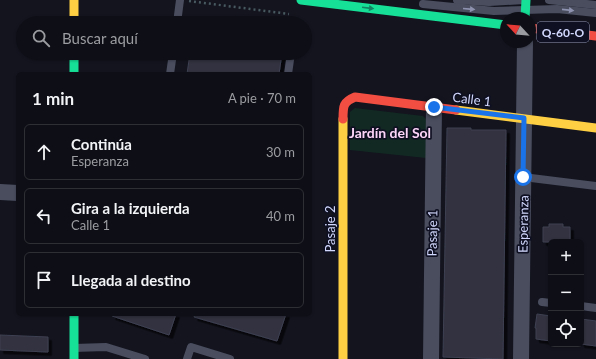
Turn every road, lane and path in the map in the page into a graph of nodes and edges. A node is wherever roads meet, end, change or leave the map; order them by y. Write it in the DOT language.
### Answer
graph roads {
  1 [pos="74,0"];
  2 [pos="180,0"];
  3 [pos="301,0"];
  4 [pos="457,0"];
  5 [pos="529,0"];
  6 [pos="549,0"];
  7 [pos="418,3"];
  8 [pos="596,5"];
  9 [pos="526,7"];
  10 [pos="596,13"];
  11 [pos="74,16"];
  12 [pos="178,16"];
  13 [pos="500,24"];
  14 [pos="536,29"];
  15 [pos="596,36"];
  16 [pos="525,48"];
  17 [pos="74,60"];
  18 [pos="172,60"];
  19 [pos="290,60"];
  20 [pos="74,72"];
  21 [pos="170,72"];
  22 [pos="288,72"];
  23 [pos="347,100"];
  24 [pos="434,107"];
  25 [pos="524,118"];
  26 [pos="596,128"];
  27 [pos="523,177"];
  28 [pos="596,186"];
  29 [pos="0,192"];
  30 [pos="16,193"];
  31 [pos="542,302"];
  32 [pos="548,303"];
  33 [pos="584,306"];
  34 [pos="596,308"];
  35 [pos="74,316"];
  36 [pos="74,348"];
  37 [pos="74,359"];
  38 [pos="145,359"];
  39 [pos="187,359"];
  40 [pos="230,359"];
  41 [pos="343,359"];
  42 [pos="431,359"];
  43 [pos="522,359"];
  1 -- 11 [label="street"];
  2 -- 12 [label="lane"];
  3 -- 13 [label="street, one-way"];
  4 -- 9 [label="lane"];
  5 -- 9 [label="lane"];
  6 -- 8 [label="lane"];
  7 -- 9 [label="lane, one-way"];
  9 -- 10 [label="lane, one-way"];
  14 -- 15 [label="street, Q-60-O"];
  16 -- 25 [label="street, Esperanza"];
  17 -- 20 [label="street"];
  18 -- 21 [label="lane"];
  19 -- 22 [label="lane"];
  23 -- 24 [label="street, Calle 1"];
  23 -- 41 [label="street, Pasaje 2"];
  24 -- 25 [label="street, Calle 1"];
  24 -- 42 [label="street, Pasaje 1"];
  25 -- 26 [label="street, Calle 1"];
  25 -- 27 [label="street, Esperanza"];
  27 -- 28 [label="lane"];
  27 -- 43 [label="street, Esperanza"];
  29 -- 30 [label="street"];
  31 -- 32 [label="lane"];
  33 -- 34 [label="lane"];
  35 -- 36 [label="street"];
  36 -- 37 [label="street"];
  36 -- 38 [label="lane"];
  39 -- 40 [label="lane"];
}
